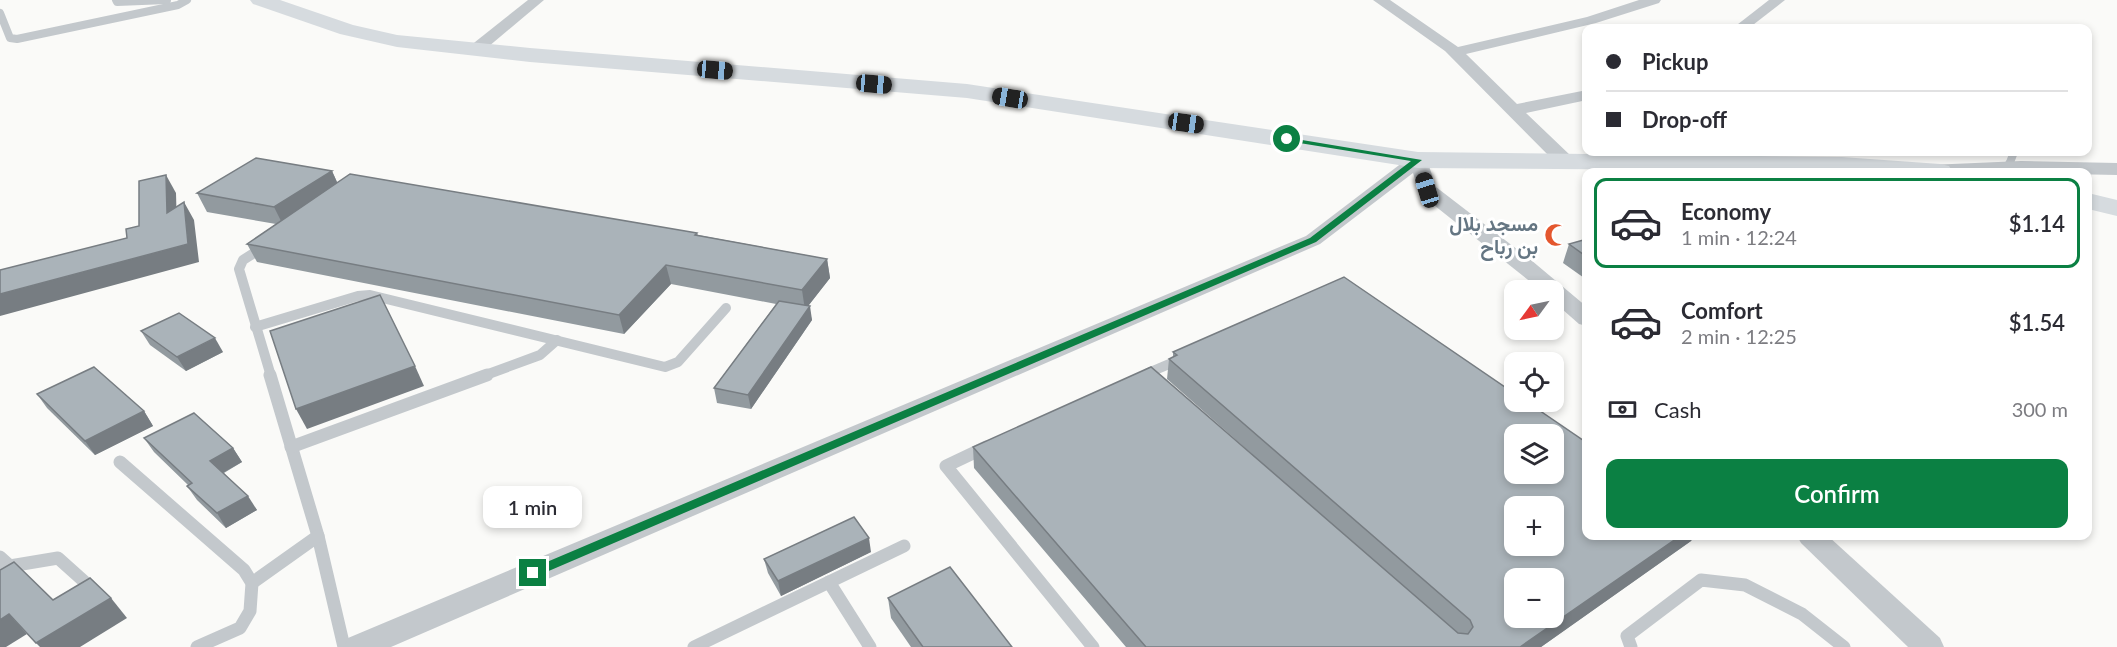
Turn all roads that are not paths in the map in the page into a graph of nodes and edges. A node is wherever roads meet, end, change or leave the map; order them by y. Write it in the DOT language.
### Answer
graph roads {
  1 [pos="116,0"];
  2 [pos="167,0"];
  3 [pos="187,0"];
  4 [pos="260,0"];
  5 [pos="537,0"];
  6 [pos="1654,0"];
  7 [pos="1778,0"];
  8 [pos="1387,1"];
  9 [pos="0,13"];
  10 [pos="1745,24"];
  11 [pos="476,49"];
  12 [pos="1455,52"];
  13 [pos="1582,96"];
  14 [pos="1513,110"];
  15 [pos="1418,160"];
  16 [pos="1564,160"];
  17 [pos="2011,160"];
  18 [pos="1882,168"];
  19 [pos="1960,168"];
  20 [pos="2117,169"];
  21 [pos="2092,202"];
  22 [pos="2117,208"];
  23 [pos="272,241"];
  24 [pos="726,308"];
  25 [pos="1582,315"];
  26 [pos="255,327"];
  27 [pos="557,340"];
  28 [pos="1196,352"];
  29 [pos="1147,377"];
  30 [pos="999,441"];
  31 [pos="291,447"];
  32 [pos="120,462"];
  33 [pos="318,536"];
  34 [pos="1816,540"];
  35 [pos="904,546"];
  36 [pos="3,565"];
  37 [pos="829,582"];
  38 [pos="252,583"];
  39 [pos="87,584"];
  40 [pos="197,647"];
  41 [pos="344,647"];
  42 [pos="359,647"];
  43 [pos="694,647"];
  44 [pos="870,647"];
  45 [pos="1093,647"];
  46 [pos="1631,647"];
  47 [pos="1844,647"];
  48 [pos="1929,647"];
  1 -- 2 [label="lane"];
  3 -- 9 [label="lane"];
  4 -- 11 [label="main road"];
  5 -- 11 [label="street"];
  6 -- 12 [label="street"];
  7 -- 10 [label="street"];
  8 -- 12 [label="street"];
  11 -- 15 [label="main road"];
  12 -- 14 [label="street"];
  13 -- 14 [label="street"];
  14 -- 16 [label="street"];
  15 -- 16 [label="main road"];
  15 -- 25 [label="street"];
  15 -- 42 [label="street"];
  16 -- 18 [label="main road"];
  17 -- 19 [label="street"];
  17 -- 20 [label="street"];
  21 -- 22 [label="main road"];
  23 -- 26 [label="lane"];
  24 -- 27 [label="lane"];
  26 -- 27 [label="lane"];
  26 -- 31 [label="lane"];
  27 -- 31 [label="lane"];
  28 -- 29 [label="lane"];
  30 -- 45 [label="lane"];
  31 -- 33 [label="lane"];
  32 -- 38 [label="lane"];
  33 -- 38 [label="lane"];
  33 -- 41 [label="lane"];
  34 -- 48 [label="street"];
  35 -- 37 [label="lane"];
  36 -- 39 [label="lane"];
  37 -- 43 [label="lane"];
  37 -- 44 [label="lane"];
  38 -- 40 [label="lane"];
  46 -- 47 [label="lane"];
}
